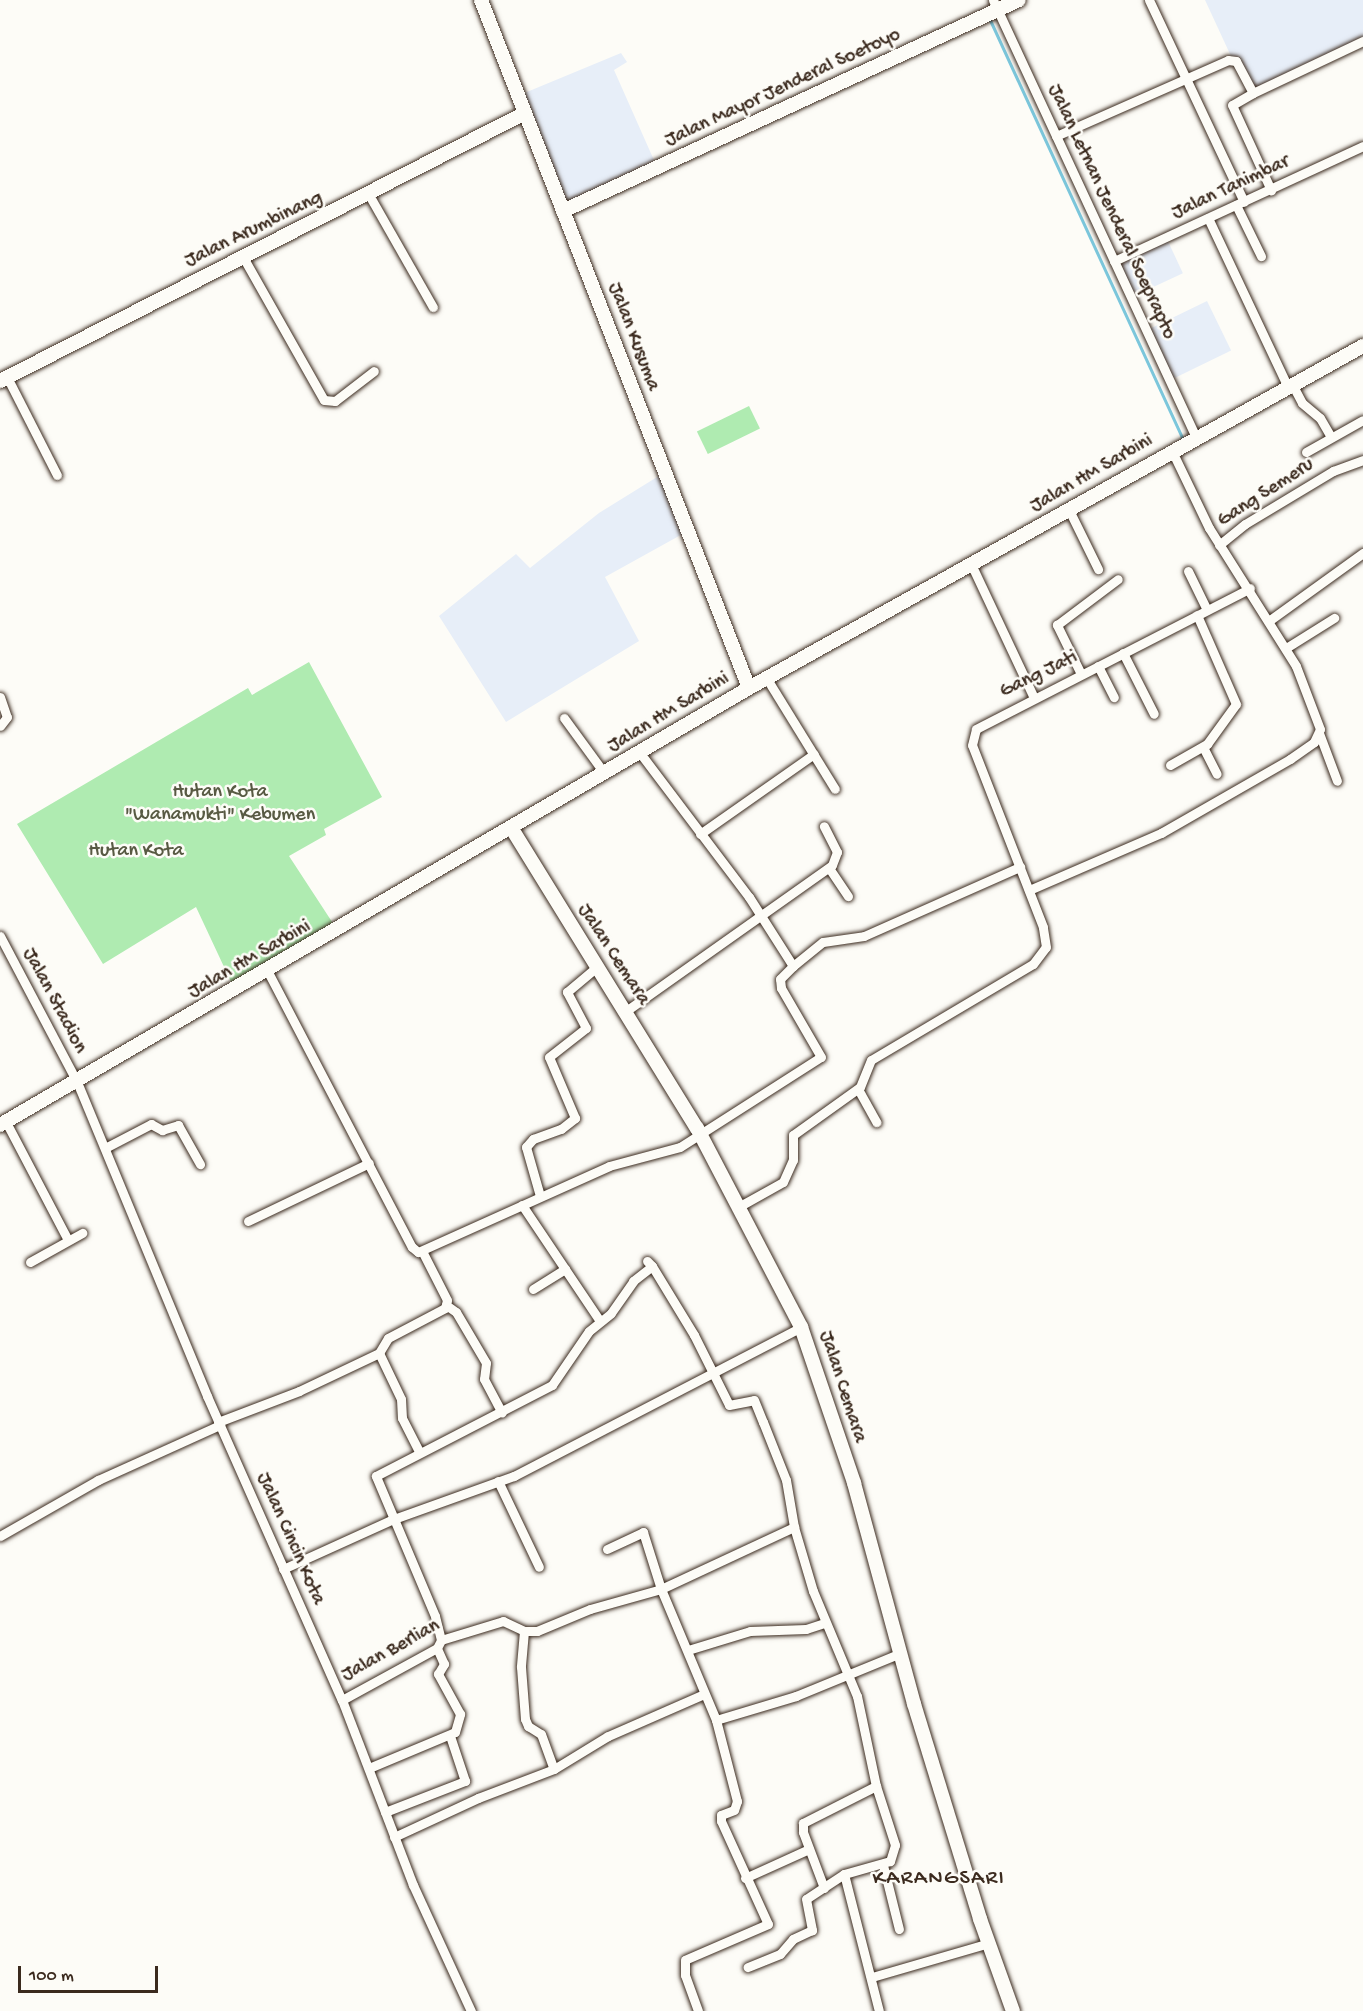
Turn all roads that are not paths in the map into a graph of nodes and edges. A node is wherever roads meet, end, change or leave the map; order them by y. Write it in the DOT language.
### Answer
graph roads {
  1 [pos="481,0"];
  2 [pos="1018,0"];
  3 [pos="1149,0"];
  4 [pos="996,5"];
  5 [pos="1363,41"];
  6 [pos="1187,80"];
  7 [pos="1253,93"];
  8 [pos="525,113"];
  9 [pos="1056,136"];
  10 [pos="1363,146"];
  11 [pos="1271,190"];
  12 [pos="369,195"];
  13 [pos="1240,204"];
  14 [pos="563,211"];
  15 [pos="1208,218"];
  16 [pos="1261,256"];
  17 [pos="243,257"];
  18 [pos="1114,261"];
  19 [pos="433,306"];
  20 [pos="1363,346"];
  21 [pos="374,372"];
  22 [pos="4,379"];
  23 [pos="1291,386"];
  24 [pos="1363,420"];
  25 [pos="1331,437"];
  26 [pos="1184,445"];
  27 [pos="1306,452"];
  28 [pos="1363,460"];
  29 [pos="57,475"];
  30 [pos="1069,510"];
  31 [pos="1219,545"];
  32 [pos="1363,553"];
  33 [pos="971,564"];
  34 [pos="1098,569"];
  35 [pos="1188,571"];
  36 [pos="1118,579"];
  37 [pos="1250,588"];
  38 [pos="1207,610"];
  39 [pos="1197,615"];
  40 [pos="1334,618"];
  41 [pos="1270,620"];
  42 [pos="1286,648"];
  43 [pos="1123,653"];
  44 [pos="1098,666"];
  45 [pos="1081,674"];
  46 [pos="767,679"];
  47 [pos="749,688"];
  48 [pos="0,697"];
  49 [pos="1114,697"];
  50 [pos="1034,698"];
  51 [pos="1154,714"];
  52 [pos="564,718"];
  53 [pos="0,726"];
  54 [pos="1318,732"];
  55 [pos="1203,747"];
  56 [pos="640,753"];
  57 [pos="814,754"];
  58 [pos="1170,765"];
  59 [pos="605,774"];
  60 [pos="1217,774"];
  61 [pos="1337,781"];
  62 [pos="834,789"];
  63 [pos="824,826"];
  64 [pos="512,829"];
  65 [pos="700,834"];
  66 [pos="1020,867"];
  67 [pos="829,868"];
  68 [pos="1029,890"];
  69 [pos="848,896"];
  70 [pos="761,914"];
  71 [pos="0,936"];
  72 [pos="598,966"];
  73 [pos="793,966"];
  74 [pos="268,972"];
  75 [pos="626,1011"];
  76 [pos="77,1082"];
  77 [pos="858,1089"];
  78 [pos="876,1122"];
  79 [pos="3,1124"];
  80 [pos="701,1135"];
  81 [pos="105,1148"];
  82 [pos="369,1163"];
  83 [pos="200,1164"];
  84 [pos="540,1196"];
  85 [pos="522,1205"];
  86 [pos="740,1206"];
  87 [pos="248,1221"];
  88 [pos="82,1233"];
  89 [pos="68,1240"];
  90 [pos="422,1251"];
  91 [pos="30,1262"];
  92 [pos="565,1269"];
  93 [pos="533,1289"];
  94 [pos="446,1305"];
  95 [pos="600,1321"];
  96 [pos="801,1327"];
  97 [pos="380,1353"];
  98 [pos="713,1373"];
  99 [pos="502,1413"];
  100 [pos="219,1424"];
  101 [pos="419,1452"];
  102 [pos="498,1481"];
  103 [pos="391,1520"];
  104 [pos="794,1527"];
  105 [pos="0,1536"];
  106 [pos="606,1549"];
  107 [pos="539,1568"];
  108 [pos="283,1569"];
  109 [pos="662,1589"];
  110 [pos="825,1623"];
  111 [pos="524,1631"];
  112 [pos="439,1644"];
  113 [pos="688,1650"];
  114 [pos="901,1653"];
  115 [pos="848,1676"];
  116 [pos="704,1694"];
  117 [pos="342,1700"];
  118 [pos="716,1720"];
  119 [pos="450,1736"];
  120 [pos="369,1768"];
  121 [pos="554,1769"];
  122 [pos="876,1786"];
  123 [pos="385,1812"];
  124 [pos="394,1837"];
  125 [pos="809,1849"];
  126 [pos="883,1865"];
  127 [pos="844,1874"];
  128 [pos="745,1878"];
  129 [pos="824,1888"];
  130 [pos="899,1929"];
  131 [pos="989,1943"];
  132 [pos="747,1967"];
  133 [pos="872,1977"];
  134 [pos="471,2011"];
  135 [pos="698,2011"];
  136 [pos="879,2011"];
  137 [pos="1013,2011"];
  1 -- 8 [label="main road, Jalan Kusuma"];
  2 -- 4 [label="main road, Jalan Mayor Jenderal Soetoyo"];
  3 -- 6 [label="street"];
  4 -- 9 [label="street, Jalan Letnan Jenderal Soeprapto"];
  4 -- 14 [label="main road, Jalan Mayor Jenderal Soetoyo"];
  5 -- 7 [label="street"];
  6 -- 7 [label="street"];
  6 -- 9 [label="street"];
  6 -- 13 [label="street"];
  7 -- 11 [label="street"];
  8 -- 12 [label="main road, Jalan Arumbinang"];
  8 -- 14 [label="main road, Jalan Kusuma"];
  9 -- 18 [label="street, Jalan Letnan Jenderal Soeprapto"];
  10 -- 11 [label="street, Jalan Tanimbar"];
  11 -- 13 [label="street, Jalan Tanimbar"];
  12 -- 17 [label="main road, Jalan Arumbinang"];
  12 -- 19 [label="street"];
  13 -- 15 [label="street, Jalan Tanimbar"];
  13 -- 16 [label="street"];
  14 -- 47 [label="main road, Jalan Kusuma"];
  15 -- 18 [label="street, Jalan Tanimbar"];
  15 -- 23 [label="street"];
  17 -- 21 [label="street"];
  17 -- 22 [label="main road, Jalan Arumbinang"];
  18 -- 26 [label="street, Jalan Letnan Jenderal Soeprapto"];
  20 -- 23 [label="main road, Jalan HM Sarbini"];
  22 -- 29 [label="street"];
  23 -- 25 [label="street"];
  23 -- 26 [label="main road, Jalan HM Sarbini"];
  24 -- 25 [label="street"];
  25 -- 27 [label="street"];
  26 -- 30 [label="main road, Jalan HM Sarbini"];
  26 -- 31 [label="street, Gang Semeru"];
  28 -- 31 [label="street, Gang Semeru"];
  30 -- 33 [label="main road, Jalan HM Sarbini"];
  30 -- 34 [label="street"];
  31 -- 37 [label="street"];
  32 -- 41 [label="street"];
  33 -- 46 [label="main road, Jalan HM Sarbini"];
  33 -- 50 [label="street"];
  35 -- 38 [label="street"];
  36 -- 45 [label="street"];
  37 -- 38 [label="street, Gang Jati"];
  37 -- 41 [label="street"];
  38 -- 39 [label="street, Gang Jati"];
  39 -- 43 [label="street, Gang Jati"];
  39 -- 55 [label="street"];
  40 -- 42 [label="street"];
  41 -- 42 [label="street"];
  42 -- 54 [label="street"];
  43 -- 44 [label="street, Gang Jati"];
  43 -- 51 [label="street"];
  44 -- 45 [label="street, Gang Jati"];
  44 -- 49 [label="street"];
  45 -- 50 [label="street, Gang Jati"];
  46 -- 47 [label="main road, Jalan HM Sarbini"];
  46 -- 57 [label="street"];
  47 -- 56 [label="main road, Jalan HM Sarbini"];
  48 -- 53 [label="street"];
  50 -- 66 [label="street, Gang Jati"];
  52 -- 59 [label="street"];
  54 -- 61 [label="street"];
  54 -- 68 [label="street"];
  55 -- 58 [label="street"];
  55 -- 60 [label="street"];
  56 -- 59 [label="main road, Jalan HM Sarbini"];
  56 -- 65 [label="street"];
  57 -- 62 [label="street"];
  57 -- 65 [label="street"];
  59 -- 64 [label="main road, Jalan HM Sarbini"];
  63 -- 67 [label="street"];
  64 -- 72 [label="main road, Jalan Cemara"];
  64 -- 74 [label="main road, Jalan HM Sarbini"];
  65 -- 70 [label="street"];
  66 -- 68 [label="street"];
  66 -- 73 [label="street"];
  67 -- 69 [label="street"];
  67 -- 70 [label="street"];
  68 -- 77 [label="street"];
  70 -- 73 [label="street"];
  70 -- 75 [label="street"];
  71 -- 76 [label="street, Jalan Stadion"];
  72 -- 75 [label="main road, Jalan Cemara"];
  72 -- 84 [label="street"];
  73 -- 80 [label="street"];
  74 -- 76 [label="main road, Jalan HM Sarbini"];
  74 -- 82 [label="street"];
  75 -- 80 [label="main road, Jalan Cemara"];
  76 -- 79 [label="main road, Jalan HM Sarbini"];
  76 -- 81 [label="street, Jalan Cincin Kota"];
  77 -- 78 [label="street"];
  77 -- 86 [label="street"];
  79 -- 89 [label="street"];
  80 -- 84 [label="street"];
  80 -- 86 [label="main road, Jalan Cemara"];
  81 -- 83 [label="street"];
  81 -- 100 [label="street, Jalan Cincin Kota"];
  82 -- 87 [label="street"];
  82 -- 90 [label="street"];
  84 -- 85 [label="street"];
  85 -- 90 [label="street"];
  85 -- 92 [label="street"];
  86 -- 96 [label="main road, Jalan Cemara"];
  88 -- 89 [label="street"];
  89 -- 91 [label="street"];
  90 -- 94 [label="street"];
  92 -- 93 [label="street"];
  92 -- 95 [label="street"];
  94 -- 97 [label="street"];
  94 -- 99 [label="street"];
  95 -- 98 [label="street"];
  95 -- 99 [label="street"];
  96 -- 98 [label="street"];
  96 -- 114 [label="main road, Jalan Cemara"];
  97 -- 100 [label="street"];
  97 -- 101 [label="street"];
  98 -- 102 [label="street"];
  98 -- 104 [label="street"];
  99 -- 101 [label="street"];
  100 -- 105 [label="street"];
  100 -- 108 [label="street, Jalan Cincin Kota"];
  101 -- 103 [label="street"];
  102 -- 103 [label="street"];
  102 -- 107 [label="street"];
  103 -- 108 [label="street"];
  103 -- 112 [label="street"];
  104 -- 109 [label="street"];
  104 -- 110 [label="street"];
  106 -- 109 [label="street"];
  108 -- 117 [label="street, Jalan Cincin Kota"];
  109 -- 111 [label="street"];
  109 -- 113 [label="street"];
  110 -- 113 [label="street"];
  110 -- 115 [label="street"];
  111 -- 112 [label="street, Jalan Berlian"];
  111 -- 121 [label="street"];
  112 -- 117 [label="street, Jalan Berlian"];
  112 -- 119 [label="street"];
  113 -- 116 [label="street"];
  114 -- 115 [label="street"];
  114 -- 131 [label="main road, Jalan Cemara"];
  115 -- 118 [label="street"];
  115 -- 122 [label="street"];
  116 -- 118 [label="street"];
  116 -- 121 [label="street"];
  117 -- 120 [label="street, Jalan Cincin Kota"];
  118 -- 128 [label="street"];
  119 -- 120 [label="street"];
  119 -- 123 [label="street"];
  120 -- 123 [label="street, Jalan Cincin Kota"];
  121 -- 124 [label="street"];
  122 -- 125 [label="street"];
  122 -- 126 [label="street"];
  123 -- 124 [label="street, Jalan Cincin Kota"];
  124 -- 134 [label="street, Jalan Cincin Kota"];
  125 -- 128 [label="street"];
  125 -- 129 [label="street"];
  126 -- 127 [label="street"];
  126 -- 130 [label="street"];
  127 -- 129 [label="street"];
  127 -- 133 [label="street"];
  128 -- 135 [label="street"];
  129 -- 132 [label="street"];
  131 -- 133 [label="street"];
  131 -- 137 [label="main road, Jalan Cemara"];
  133 -- 136 [label="street"];
}
